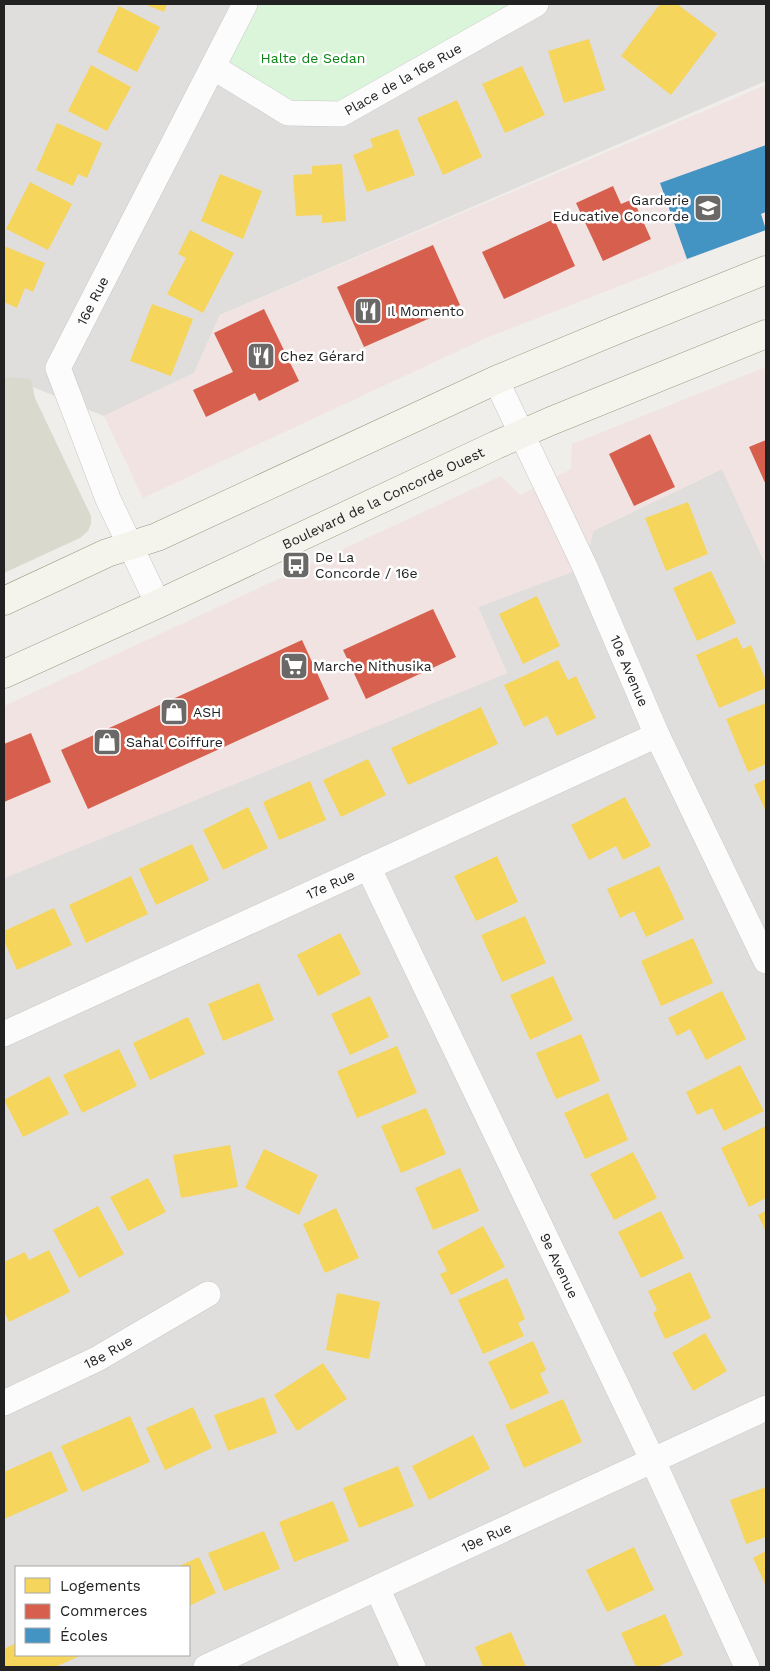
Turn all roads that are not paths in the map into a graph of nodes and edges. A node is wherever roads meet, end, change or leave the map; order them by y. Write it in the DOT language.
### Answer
graph roads {
  1 [pos="245,4"];
  2 [pos="536,4"];
  3 [pos="213,67"];
  4 [pos="766,270"];
  5 [pos="766,334"];
  6 [pos="496,380"];
  7 [pos="522,434"];
  8 [pos="130,545"];
  9 [pos="4,601"];
  10 [pos="158,604"];
  11 [pos="4,674"];
  12 [pos="657,735"];
  13 [pos="368,867"];
  14 [pos="766,961"];
  15 [pos="4,1034"];
  16 [pos="208,1294"];
  17 [pos="4,1403"];
  18 [pos="766,1408"];
  19 [pos="653,1461"];
  20 [pos="377,1588"];
  21 [pos="206,1667"];
  22 [pos="413,1667"];
  23 [pos="747,1667"];
  1 -- 3 [label="street, 16e Rue"];
  2 -- 3 [label="street, Place de la 16e Rue"];
  3 -- 8 [label="street, 16e Rue"];
  4 -- 6 [label="street"];
  5 -- 7 [label="street, Boulevard de la Concorde Ouest"];
  6 -- 7 [label="street, 10e Avenue"];
  6 -- 8 [label="street"];
  7 -- 10 [label="street, Boulevard de la Concorde Ouest"];
  7 -- 12 [label="street, 10e Avenue"];
  8 -- 9 [label="street"];
  8 -- 10 [label="street, 16e Rue"];
  10 -- 11 [label="street, Boulevard de la Concorde Ouest"];
  12 -- 13 [label="street, 17e Rue"];
  12 -- 14 [label="street, 10e Avenue"];
  13 -- 15 [label="street, 17e Rue"];
  13 -- 19 [label="street, 9e Avenue"];
  16 -- 17 [label="street, 18e Rue"];
  18 -- 19 [label="street, 19e Rue"];
  19 -- 20 [label="street, 19e Rue"];
  19 -- 23 [label="street, 9e Avenue"];
  20 -- 21 [label="street, 19e Rue"];
  20 -- 22 [label="street"];
}
